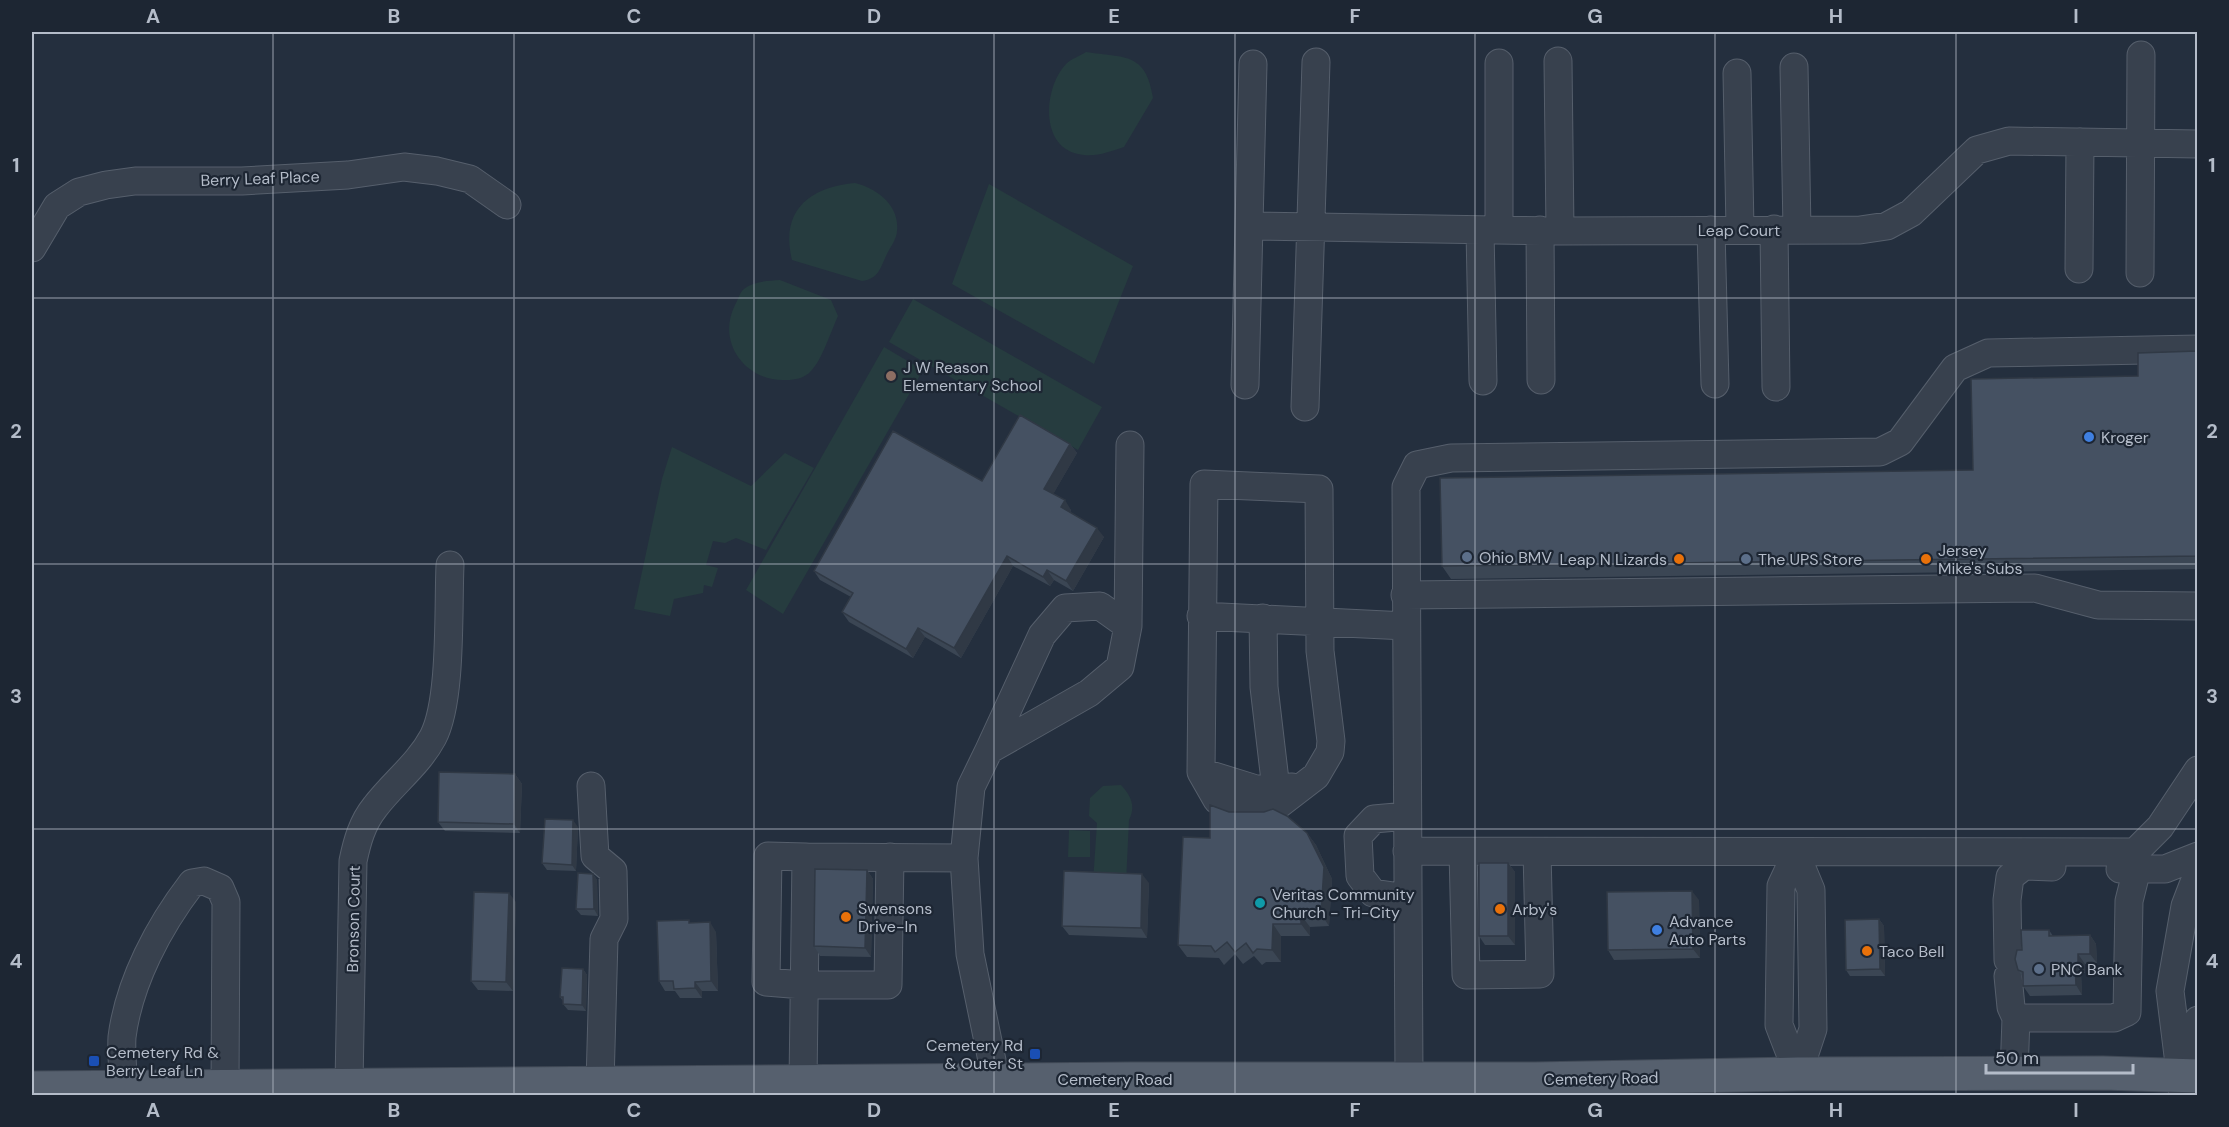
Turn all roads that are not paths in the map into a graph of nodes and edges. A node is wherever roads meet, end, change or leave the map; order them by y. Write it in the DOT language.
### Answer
graph roads {
  1 [pos="2141,55"];
  2 [pos="1558,61"];
  3 [pos="1316,62"];
  4 [pos="1499,63"];
  5 [pos="1253,64"];
  6 [pos="1794,67"];
  7 [pos="1737,73"];
  8 [pos="2080,142"];
  9 [pos="2140,143"];
  10 [pos="2198,144"];
  11 [pos="507,205"];
  12 [pos="1250,226"];
  13 [pos="1312,228"];
  14 [pos="1740,229"];
  15 [pos="1786,229"];
  16 [pos="1490,230"];
  17 [pos="1550,230"];
  18 [pos="1711,230"];
  19 [pos="32,248"];
  20 [pos="2079,269"];
  21 [pos="2140,273"];
  22 [pos="2198,349"];
  23 [pos="1541,380"];
  24 [pos="1483,381"];
  25 [pos="1716,384"];
  26 [pos="1245,385"];
  27 [pos="1776,387"];
  28 [pos="1305,407"];
  29 [pos="1130,445"];
  30 [pos="450,566"];
  31 [pos="1405,595"];
  32 [pos="2198,606"];
  33 [pos="1201,616"];
  34 [pos="1263,618"];
  35 [pos="1319,621"];
  36 [pos="1128,626"];
  37 [pos="1406,626"];
  38 [pos="988,750"];
  39 [pos="2198,770"];
  40 [pos="1201,772"];
  41 [pos="1308,783"];
  42 [pos="591,786"];
  43 [pos="1276,789"];
  44 [pos="1407,816"];
  45 [pos="1407,851"];
  46 [pos="1463,852"];
  47 [pos="1538,852"];
  48 [pos="1796,854"];
  49 [pos="2198,856"];
  50 [pos="806,857"];
  51 [pos="890,857"];
  52 [pos="964,858"];
  53 [pos="2136,861"];
  54 [pos="2198,872"];
  55 [pos="1407,898"];
  56 [pos="2185,906"];
  57 [pos="803,985"];
  58 [pos="2016,1018"];
  59 [pos="2198,1020"];
  60 [pos="1798,1074"];
  61 [pos="2014,1074"];
  62 [pos="1409,1079"];
  63 [pos="996,1080"];
  64 [pos="803,1082"];
  65 [pos="600,1083"];
  66 [pos="2187,1083"];
  67 [pos="349,1085"];
  68 [pos="225,1087"];
  69 [pos="1264,1087"];
  70 [pos="124,1088"];
  71 [pos="547,1090"];
  72 [pos="37,1091"];
  73 [pos="294,1091"];
  1 -- 9 [label="street"];
  2 -- 17 [label="street"];
  3 -- 13 [label="street"];
  4 -- 16 [label="street"];
  5 -- 12 [label="street"];
  6 -- 15 [label="street"];
  7 -- 14 [label="street"];
  8 -- 9 [label="street, Leap Court"];
  8 -- 15 [label="street, Leap Court"];
  8 -- 20 [label="street"];
  9 -- 10 [label="street, Leap Court"];
  9 -- 21 [label="street"];
  11 -- 19 [label="street, Berry Leaf Place"];
  12 -- 13 [label="street, Leap Court"];
  12 -- 26 [label="street"];
  13 -- 16 [label="street, Leap Court"];
  13 -- 28 [label="street"];
  14 -- 15 [label="street, Leap Court"];
  14 -- 18 [label="street, Leap Court"];
  15 -- 27 [label="street"];
  16 -- 17 [label="street, Leap Court"];
  16 -- 24 [label="street"];
  17 -- 18 [label="street, Leap Court"];
  17 -- 23 [label="street"];
  18 -- 25 [label="street"];
  22 -- 31 [label="street"];
  29 -- 36 [label="street"];
  30 -- 67 [label="street, Bronson Court"];
  31 -- 32 [label="street"];
  31 -- 37 [label="street"];
  33 -- 34 [label="street"];
  33 -- 35 [label="street"];
  33 -- 40 [label="street"];
  34 -- 35 [label="street"];
  34 -- 43 [label="street"];
  35 -- 37 [label="street"];
  35 -- 41 [label="street"];
  36 -- 38 [label="street"];
  36 -- 38 [label="street"];
  37 -- 44 [label="street"];
  38 -- 52 [label="street"];
  39 -- 53 [label="street"];
  40 -- 41 [label="street"];
  40 -- 43 [label="street"];
  41 -- 43 [label="street"];
  42 -- 65 [label="street"];
  44 -- 45 [label="street"];
  44 -- 55 [label="street"];
  45 -- 46 [label="street"];
  45 -- 55 [label="street"];
  46 -- 47 [label="street"];
  46 -- 47 [label="street"];
  47 -- 48 [label="street"];
  48 -- 53 [label="street"];
  48 -- 60 [label="street"];
  49 -- 53 [label="street"];
  50 -- 51 [label="street"];
  50 -- 57 [label="street"];
  50 -- 57 [label="street"];
  51 -- 52 [label="street"];
  51 -- 57 [label="street"];
  52 -- 63 [label="street"];
  53 -- 56 [label="street"];
  53 -- 58 [label="street"];
  53 -- 58 [label="street"];
  54 -- 56 [label="street"];
  55 -- 62 [label="street"];
  56 -- 66 [label="street"];
  57 -- 64 [label="street"];
  58 -- 61 [label="street"];
  59 -- 66 [label="street"];
  60 -- 61 [label="main road, Cemetery Road"];
  60 -- 62 [label="main road, Cemetery Road"];
  61 -- 66 [label="main road, Cemetery Road"];
  62 -- 69 [label="main road, Cemetery Road"];
  63 -- 64 [label="main road, Cemetery Road"];
  63 -- 69 [label="main road, Cemetery Road"];
  64 -- 65 [label="main road, Cemetery Road"];
  65 -- 71 [label="main road, Cemetery Road"];
  67 -- 71 [label="main road, Cemetery Road"];
  67 -- 73 [label="main road, Cemetery Road"];
  68 -- 70 [label="main road, Cemetery Road"];
  68 -- 70 [label="street"];
  68 -- 73 [label="main road, Cemetery Road"];
  70 -- 72 [label="main road, Cemetery Road"];
}
